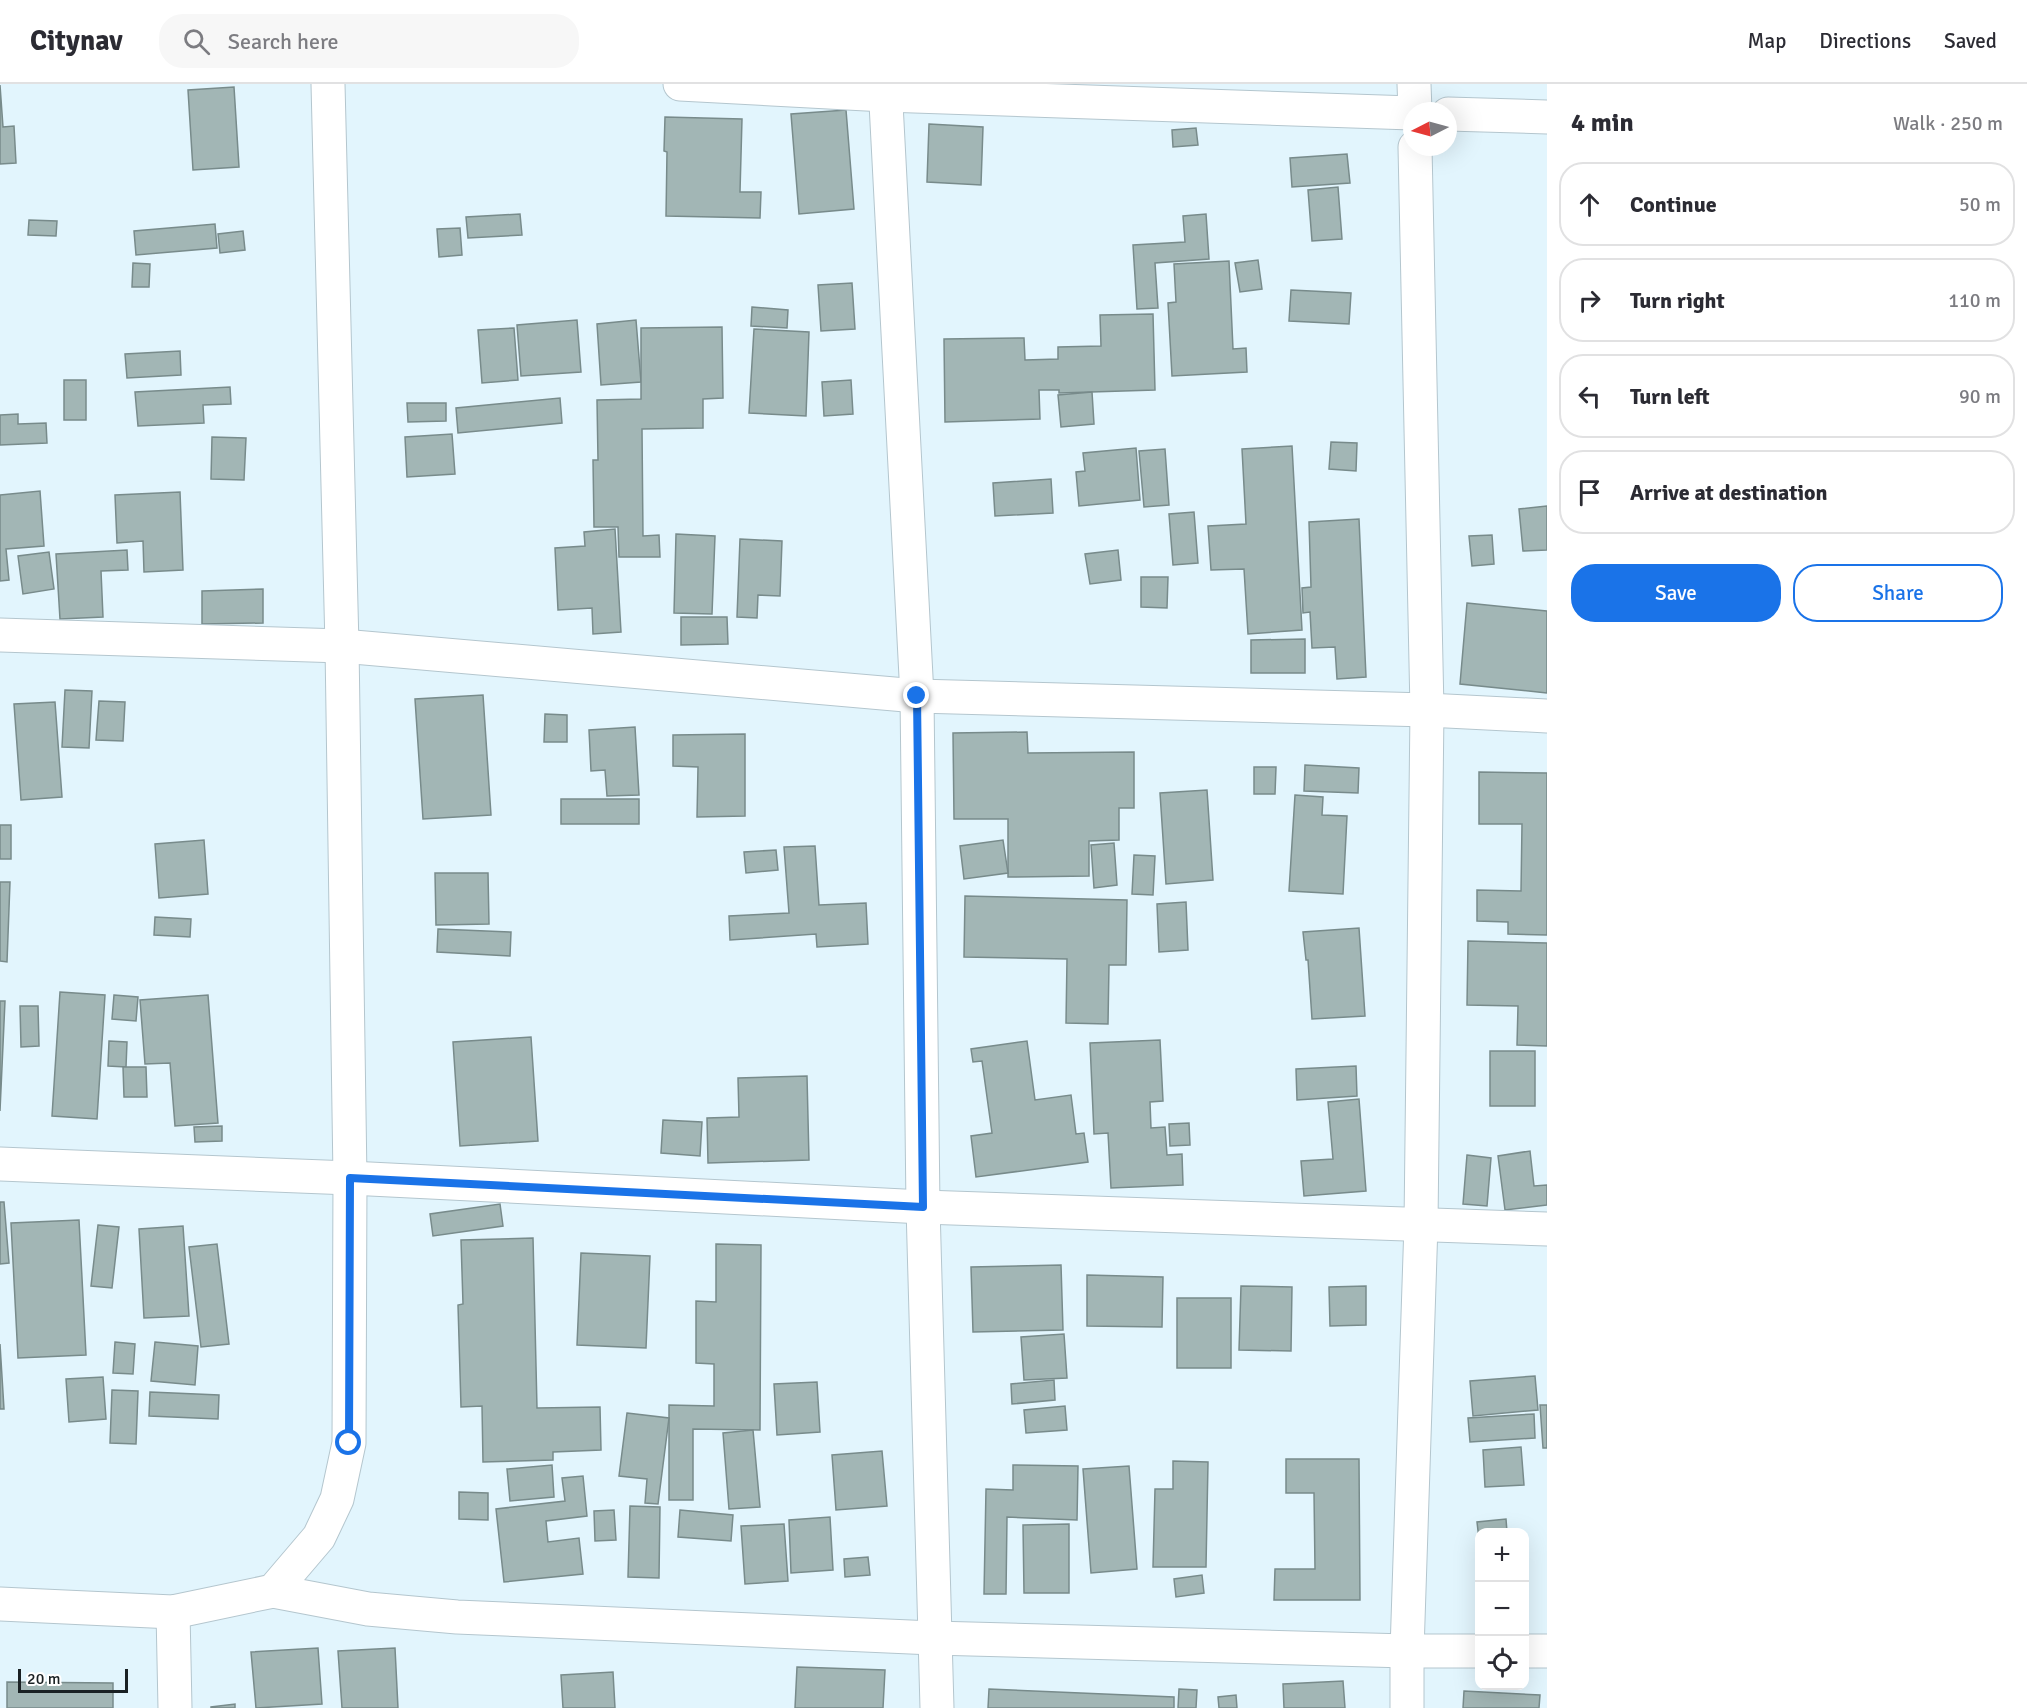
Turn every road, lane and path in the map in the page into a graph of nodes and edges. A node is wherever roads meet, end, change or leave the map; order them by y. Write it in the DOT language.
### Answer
graph roads {
  1 [pos="328,84"];
  2 [pos="680,84"];
  3 [pos="1414,84"];
  4 [pos="885,89"];
  5 [pos="1413,102"];
  6 [pos="1403,112"];
  7 [pos="1457,114"];
  8 [pos="1547,117"];
  9 [pos="1415,156"];
  10 [pos="0,634"];
  11 [pos="342,646"];
  12 [pos="917,696"];
  13 [pos="1426,710"];
  14 [pos="1547,716"];
  15 [pos="0,1164"];
  16 [pos="350,1178"];
  17 [pos="923,1207"];
  18 [pos="1421,1224"];
  19 [pos="1547,1229"];
  20 [pos="273,1591"];
  21 [pos="0,1604"];
  22 [pos="173,1612"];
  23 [pos="933,1638"];
  24 [pos="1407,1651"];
  25 [pos="1475,1651"];
  26 [pos="1529,1651"];
  27 [pos="1547,1651"];
  28 [pos="175,1708"];
  29 [pos="937,1708"];
  30 [pos="1407,1708"];
  1 -- 11 [label="street"];
  2 -- 4 [label="street"];
  3 -- 5 [label="street"];
  4 -- 6 [label="street"];
  4 -- 12 [label="street"];
  7 -- 8 [label="street"];
  9 -- 13 [label="street"];
  10 -- 11 [label="street"];
  11 -- 12 [label="street"];
  11 -- 16 [label="street"];
  12 -- 13 [label="street"];
  12 -- 17 [label="street"];
  13 -- 14 [label="street"];
  13 -- 18 [label="street"];
  15 -- 16 [label="street"];
  16 -- 17 [label="street"];
  16 -- 20 [label="street"];
  17 -- 18 [label="street"];
  17 -- 23 [label="street"];
  18 -- 19 [label="street"];
  18 -- 24 [label="street"];
  20 -- 22 [label="street"];
  20 -- 23 [label="street"];
  21 -- 22 [label="street"];
  22 -- 28 [label="street"];
  23 -- 24 [label="street"];
  23 -- 29 [label="street"];
  24 -- 25 [label="street"];
  24 -- 30 [label="street"];
  26 -- 27 [label="street"];
}
